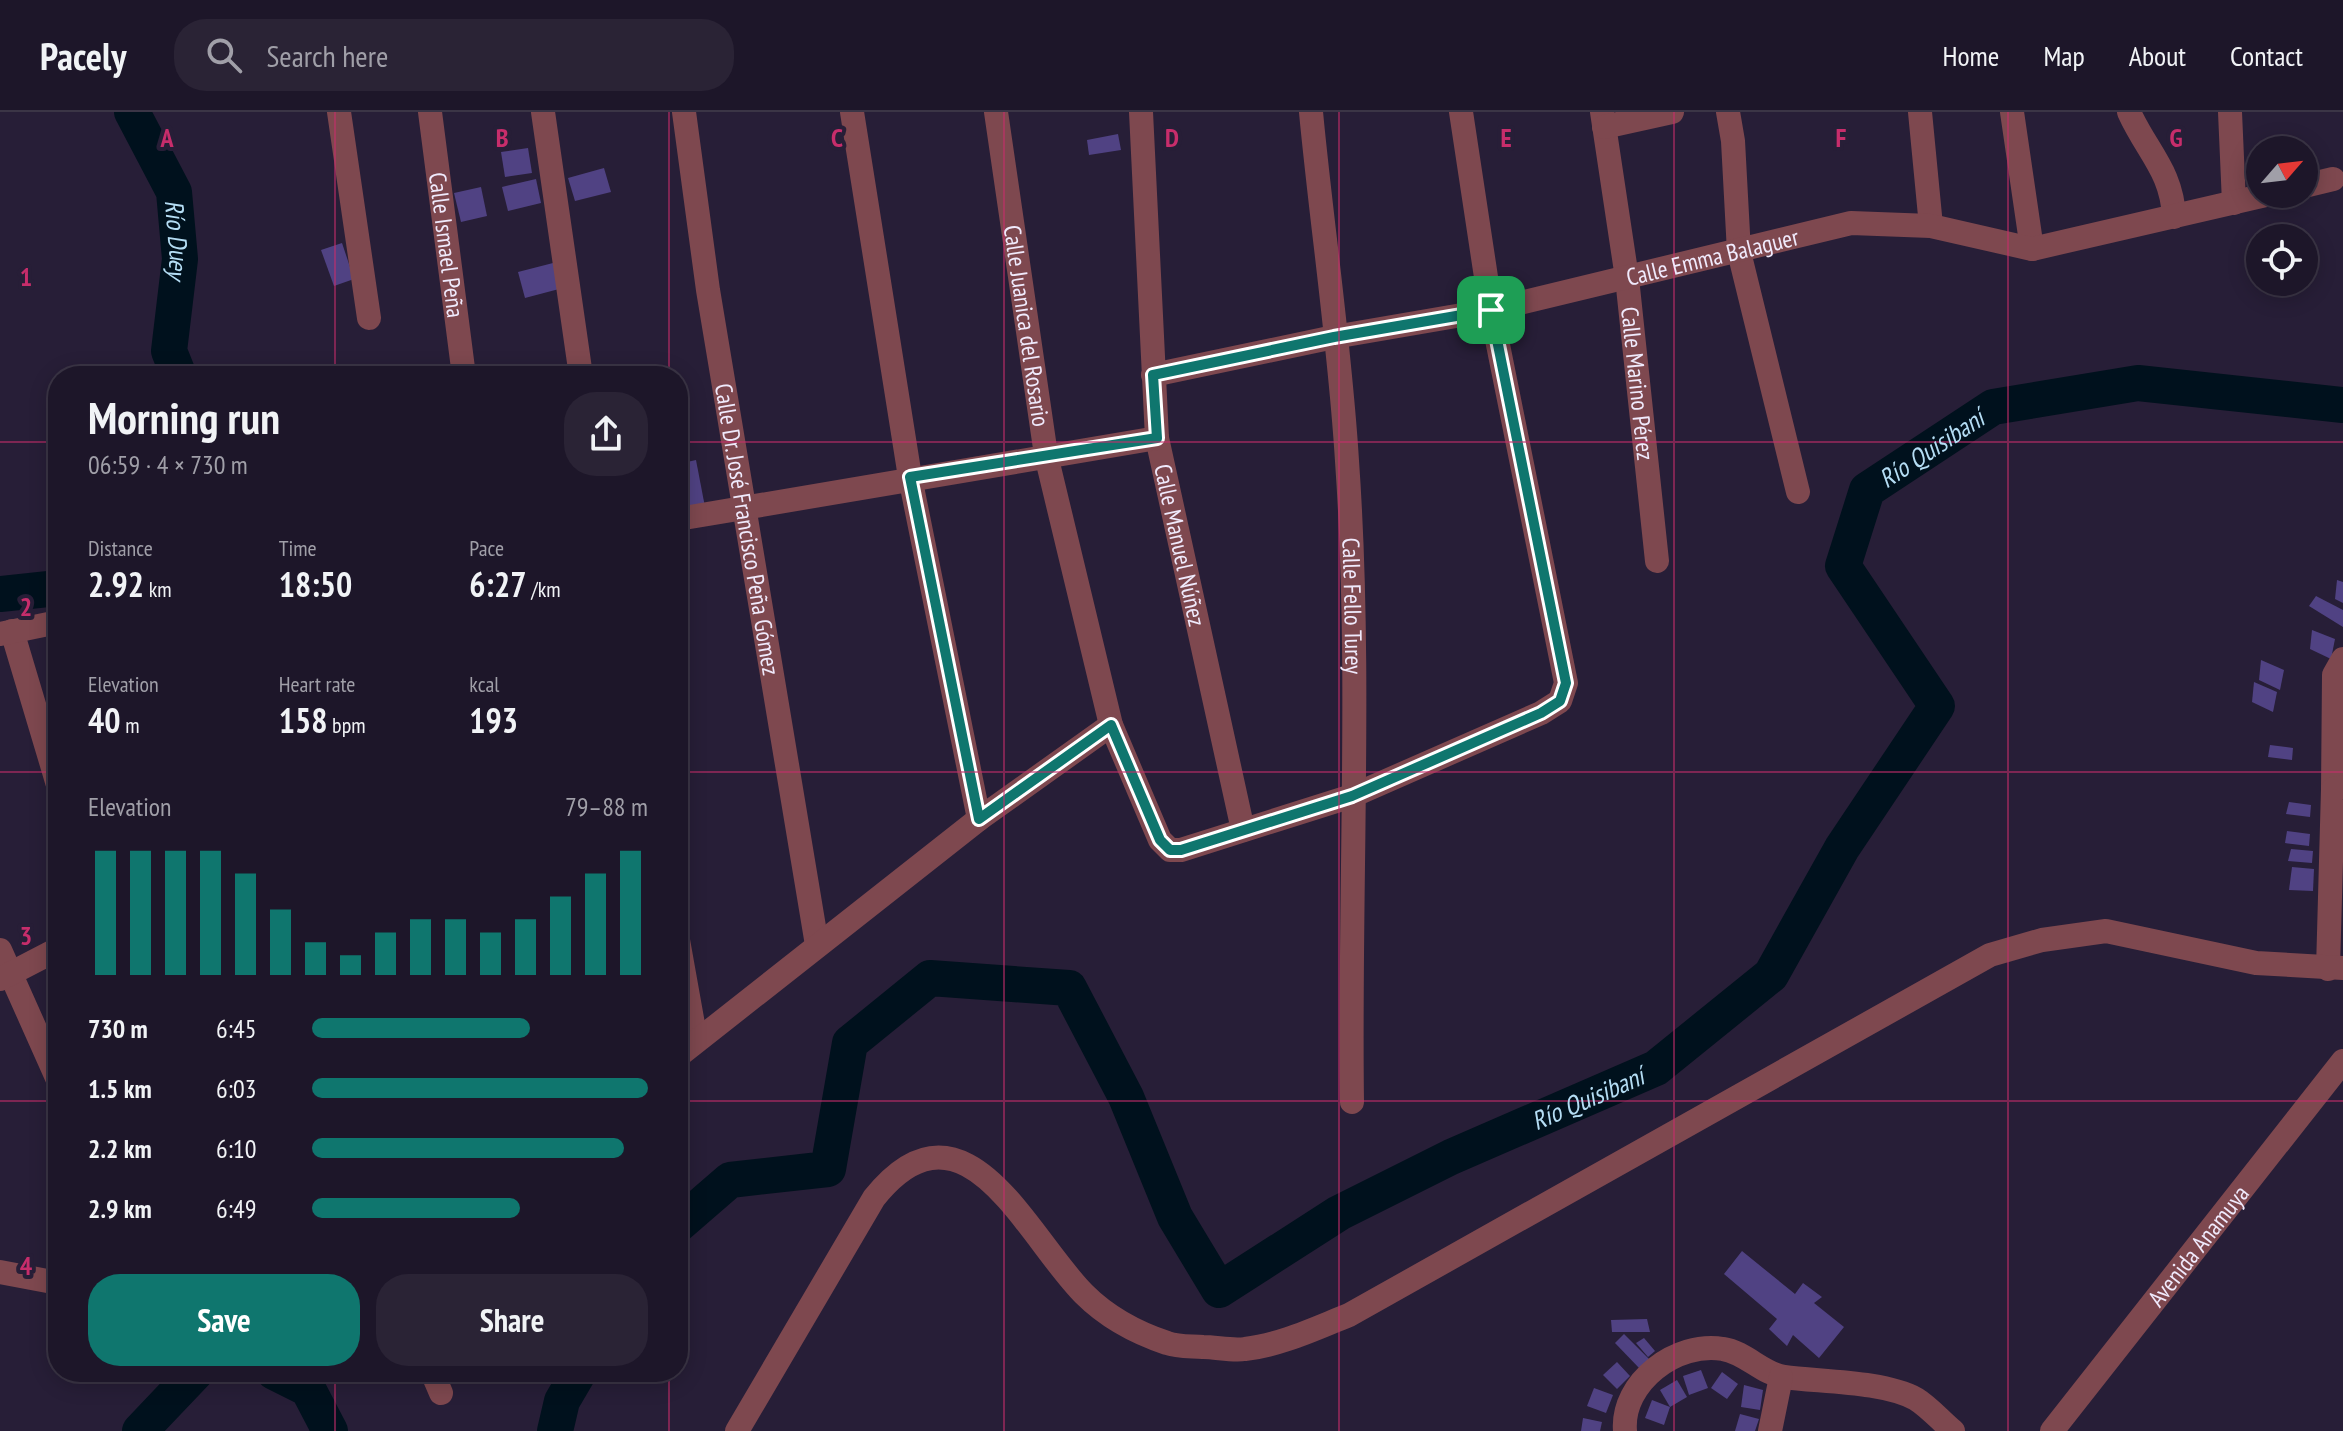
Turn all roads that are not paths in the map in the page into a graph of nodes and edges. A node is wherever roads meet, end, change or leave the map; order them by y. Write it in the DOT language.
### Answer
graph roads {
  1 [pos="430,112"];
  2 [pos="543,112"];
  3 [pos="684,112"];
  4 [pos="852,112"];
  5 [pos="996,112"];
  6 [pos="1141,112"];
  7 [pos="1311,112"];
  8 [pos="1461,112"];
  9 [pos="1672,112"];
  10 [pos="1728,112"];
  11 [pos="1920,112"];
  12 [pos="2012,112"];
  13 [pos="2129,112"];
  14 [pos="2230,112"];
  15 [pos="347,113"];
  16 [pos="1603,120"];
  17 [pos="2333,179"];
  18 [pos="2318,183"];
  19 [pos="2246,200"];
  20 [pos="2234,203"];
  21 [pos="2174,217"];
  22 [pos="1931,226"];
  23 [pos="2032,249"];
  24 [pos="1739,252"];
  25 [pos="1627,278"];
  26 [pos="1491,310"];
  27 [pos="369,318"];
  28 [pos="1334,337"];
  29 [pos="463,366"];
  30 [pos="580,366"];
  31 [pos="1153,375"];
  32 [pos="1157,438"];
  33 [pos="1046,455"];
  34 [pos="910,477"];
  35 [pos="1798,492"];
  36 [pos="745,509"];
  37 [pos="688,518"];
  38 [pos="1657,561"];
  39 [pos="48,624"];
  40 [pos="6,632"];
  41 [pos="2343,659"];
  42 [pos="1111,725"];
  43 [pos="48,756"];
  44 [pos="2338,788"];
  45 [pos="1352,796"];
  46 [pos="979,819"];
  47 [pos="1243,830"];
  48 [pos="817,945"];
  49 [pos="0,950"];
  50 [pos="48,954"];
  51 [pos="2335,968"];
  52 [pos="4,977"];
  53 [pos="688,1048"];
  54 [pos="48,1061"];
  55 [pos="2343,1061"];
  56 [pos="1352,1102"];
  57 [pos="0,1272"];
  58 [pos="48,1281"];
  59 [pos="1781,1377"];
  60 [pos="737,1431"];
  61 [pos="1625,1431"];
  62 [pos="1770,1431"];
  63 [pos="1953,1431"];
  64 [pos="2052,1431"];
  1 -- 29 [label="street, Calle Ismael Peña"];
  2 -- 30 [label="street"];
  3 -- 36 [label="street, Calle Dr. José Francisco Peña Gómez"];
  4 -- 34 [label="street"];
  5 -- 33 [label="street, Calle Juanica del Rosario"];
  6 -- 31 [label="street, Calle Manuel Núñez"];
  7 -- 28 [label="street, Calle Fello Turey"];
  8 -- 26 [label="street"];
  9 -- 16 [label="street"];
  10 -- 24 [label="street"];
  11 -- 22 [label="street"];
  12 -- 23 [label="street"];
  13 -- 21 [label="street"];
  14 -- 20 [label="street"];
  15 -- 27 [label="street"];
  16 -- 25 [label="street, Calle Marino Pérez"];
  17 -- 18 [label="street"];
  19 -- 20 [label="street, Calle Emma Balaguer"];
  20 -- 21 [label="street, Calle Emma Balaguer"];
  21 -- 23 [label="street, Calle Emma Balaguer"];
  22 -- 23 [label="street, Calle Emma Balaguer"];
  22 -- 24 [label="street, Calle Emma Balaguer"];
  24 -- 25 [label="street, Calle Emma Balaguer"];
  24 -- 35 [label="street"];
  25 -- 26 [label="street, Calle Emma Balaguer"];
  25 -- 38 [label="street, Calle Marino Pérez"];
  26 -- 28 [label="street, Calle Emma Balaguer"];
  26 -- 45 [label="street"];
  28 -- 31 [label="street, Calle Emma Balaguer"];
  28 -- 45 [label="street, Calle Fello Turey"];
  31 -- 32 [label="street, Calle Manuel Núñez"];
  32 -- 33 [label="street"];
  32 -- 47 [label="street, Calle Manuel Núñez"];
  33 -- 34 [label="street"];
  33 -- 42 [label="street, Calle Juanica del Rosario"];
  34 -- 36 [label="street"];
  34 -- 46 [label="street"];
  36 -- 37 [label="street"];
  36 -- 48 [label="street, Calle Dr. José Francisco Peña Gómez"];
  39 -- 40 [label="street"];
  40 -- 43 [label="street"];
  41 -- 44 [label="street"];
  42 -- 46 [label="street"];
  42 -- 47 [label="street, Calle Juanica del Rosario"];
  44 -- 51 [label="street"];
  45 -- 47 [label="street"];
  45 -- 56 [label="street, Calle Fello Turey"];
  46 -- 48 [label="street"];
  48 -- 53 [label="street"];
  49 -- 52 [label="street"];
  50 -- 52 [label="street"];
  51 -- 60 [label="street"];
  52 -- 54 [label="street"];
  55 -- 64 [label="street, Avenida Anamuya"];
  57 -- 58 [label="street"];
  59 -- 61 [label="street"];
  59 -- 62 [label="street"];
  59 -- 63 [label="street"];
}
